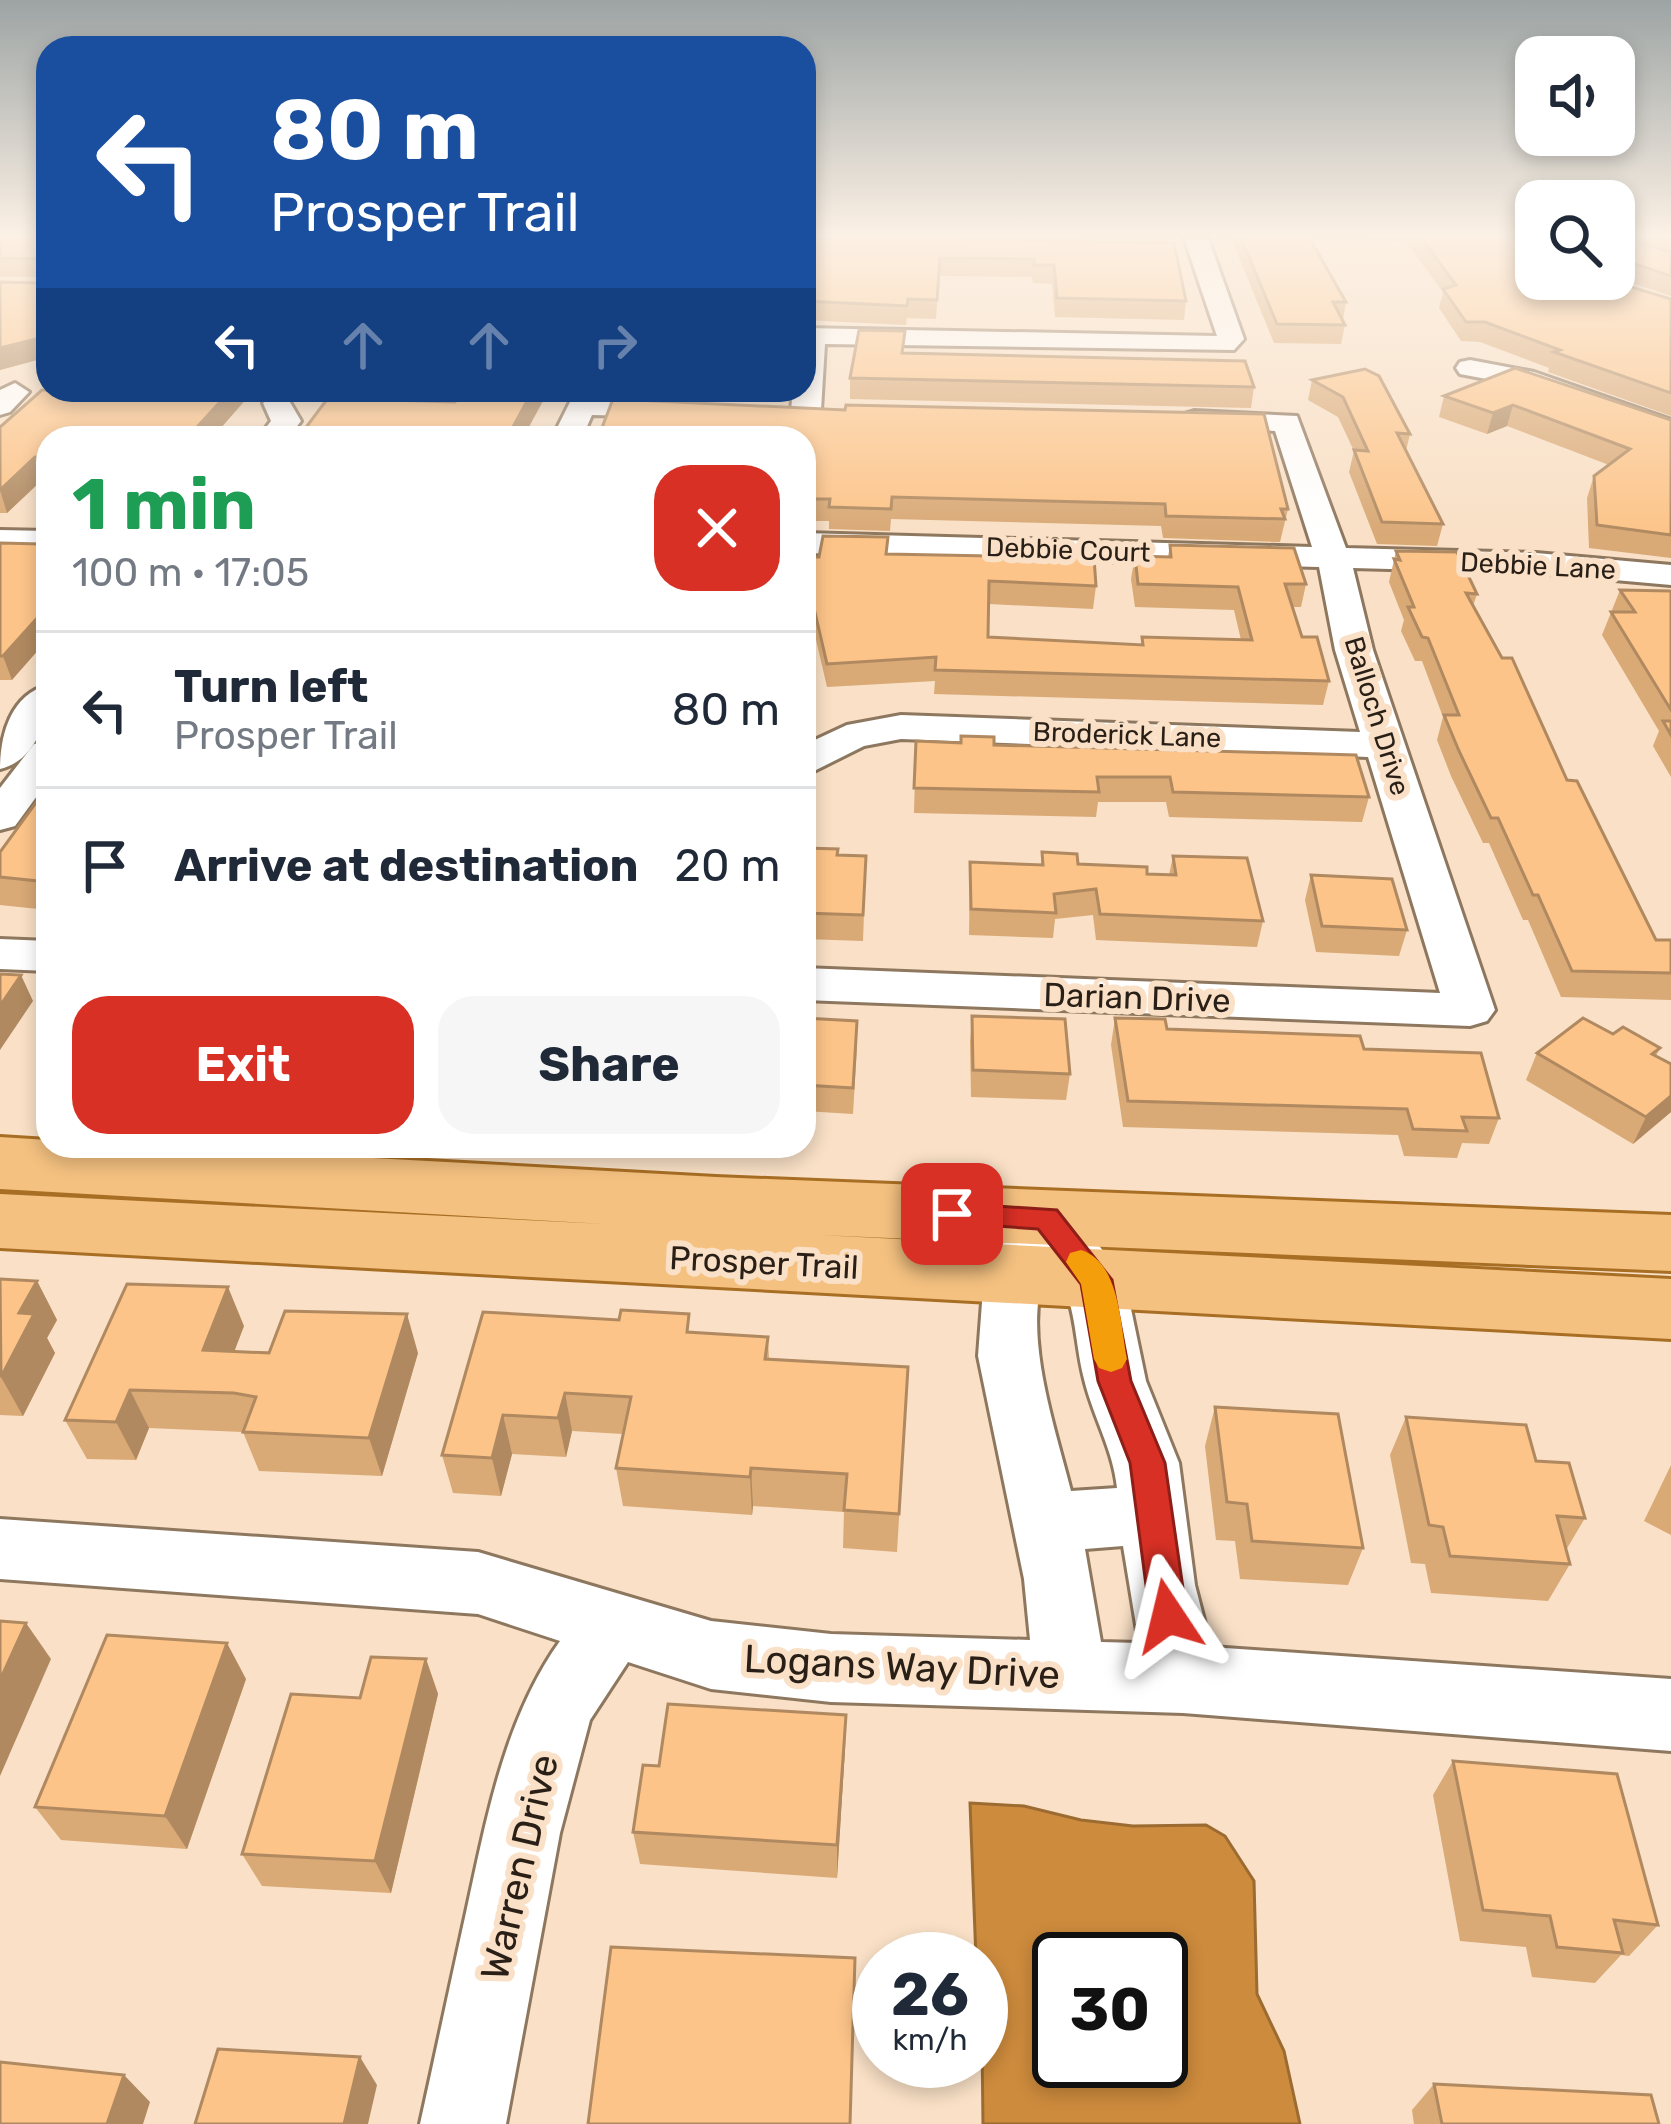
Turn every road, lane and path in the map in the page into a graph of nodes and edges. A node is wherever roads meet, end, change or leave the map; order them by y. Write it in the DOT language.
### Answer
graph roads {
  1 [pos="866,337"];
  2 [pos="1230,337"];
  3 [pos="1470,368"];
  4 [pos="806,402"];
  5 [pos="277,403"];
  6 [pos="716,409"];
  7 [pos="806,410"];
  8 [pos="1173,419"];
  9 [pos="282,426"];
  10 [pos="572,426"];
  11 [pos="1671,430"];
  12 [pos="0,540"];
  13 [pos="36,541"];
  14 [pos="816,543"];
  15 [pos="1333,557"];
  16 [pos="1671,575"];
  17 [pos="33,709"];
  18 [pos="1384,745"];
  19 [pos="816,756"];
  20 [pos="0,757"];
  21 [pos="36,769"];
  22 [pos="0,817"];
  23 [pos="0,954"];
  24 [pos="36,956"];
  25 [pos="816,984"];
  26 [pos="1470,1010"];
  27 [pos="0,1163"];
  28 [pos="0,1220"];
  29 [pos="1671,1244"];
  30 [pos="1030,1247"];
  31 [pos="1096,1280"];
  32 [pos="1671,1309"];
  33 [pos="1153,1514"];
  34 [pos="1045,1523"];
  35 [pos="0,1549"];
  36 [pos="612,1626"];
  37 [pos="1070,1676"];
  38 [pos="1183,1679"];
  39 [pos="1671,1714"];
  40 [pos="464,2124"];
  1 -- 2 [label="street"];
  3 -- 11 [label="street"];
  4 -- 7 [label="street"];
  5 -- 9 [label="street"];
  6 -- 10 [label="street"];
  8 -- 15 [label="street, Balloch Drive"];
  12 -- 13 [label="street"];
  14 -- 15 [label="street, Debbie Court"];
  15 -- 16 [label="street, Debbie Lane"];
  15 -- 18 [label="street, Balloch Drive"];
  17 -- 20 [label="street"];
  18 -- 19 [label="street, Broderick Lane"];
  18 -- 26 [label="street, Balloch Drive"];
  21 -- 22 [label="street"];
  23 -- 24 [label="street"];
  25 -- 26 [label="street, Darian Drive"];
  27 -- 30 [label="main road, Prosper Trail"];
  28 -- 30 [label="main road, Prosper Trail"];
  29 -- 30 [label="main road, Prosper Trail"];
  30 -- 31 [label="main road, Prosper Trail"];
  30 -- 34 [label="street"];
  31 -- 32 [label="main road, Prosper Trail"];
  31 -- 33 [label="street"];
  33 -- 34 [label="street"];
  33 -- 38 [label="street"];
  34 -- 37 [label="street"];
  35 -- 36 [label="street, Logans Way Drive"];
  36 -- 37 [label="street, Logans Way Drive"];
  36 -- 40 [label="street, Warren Drive"];
  37 -- 38 [label="street, Logans Way Drive"];
  38 -- 39 [label="street, Logans Way Drive"];
}
